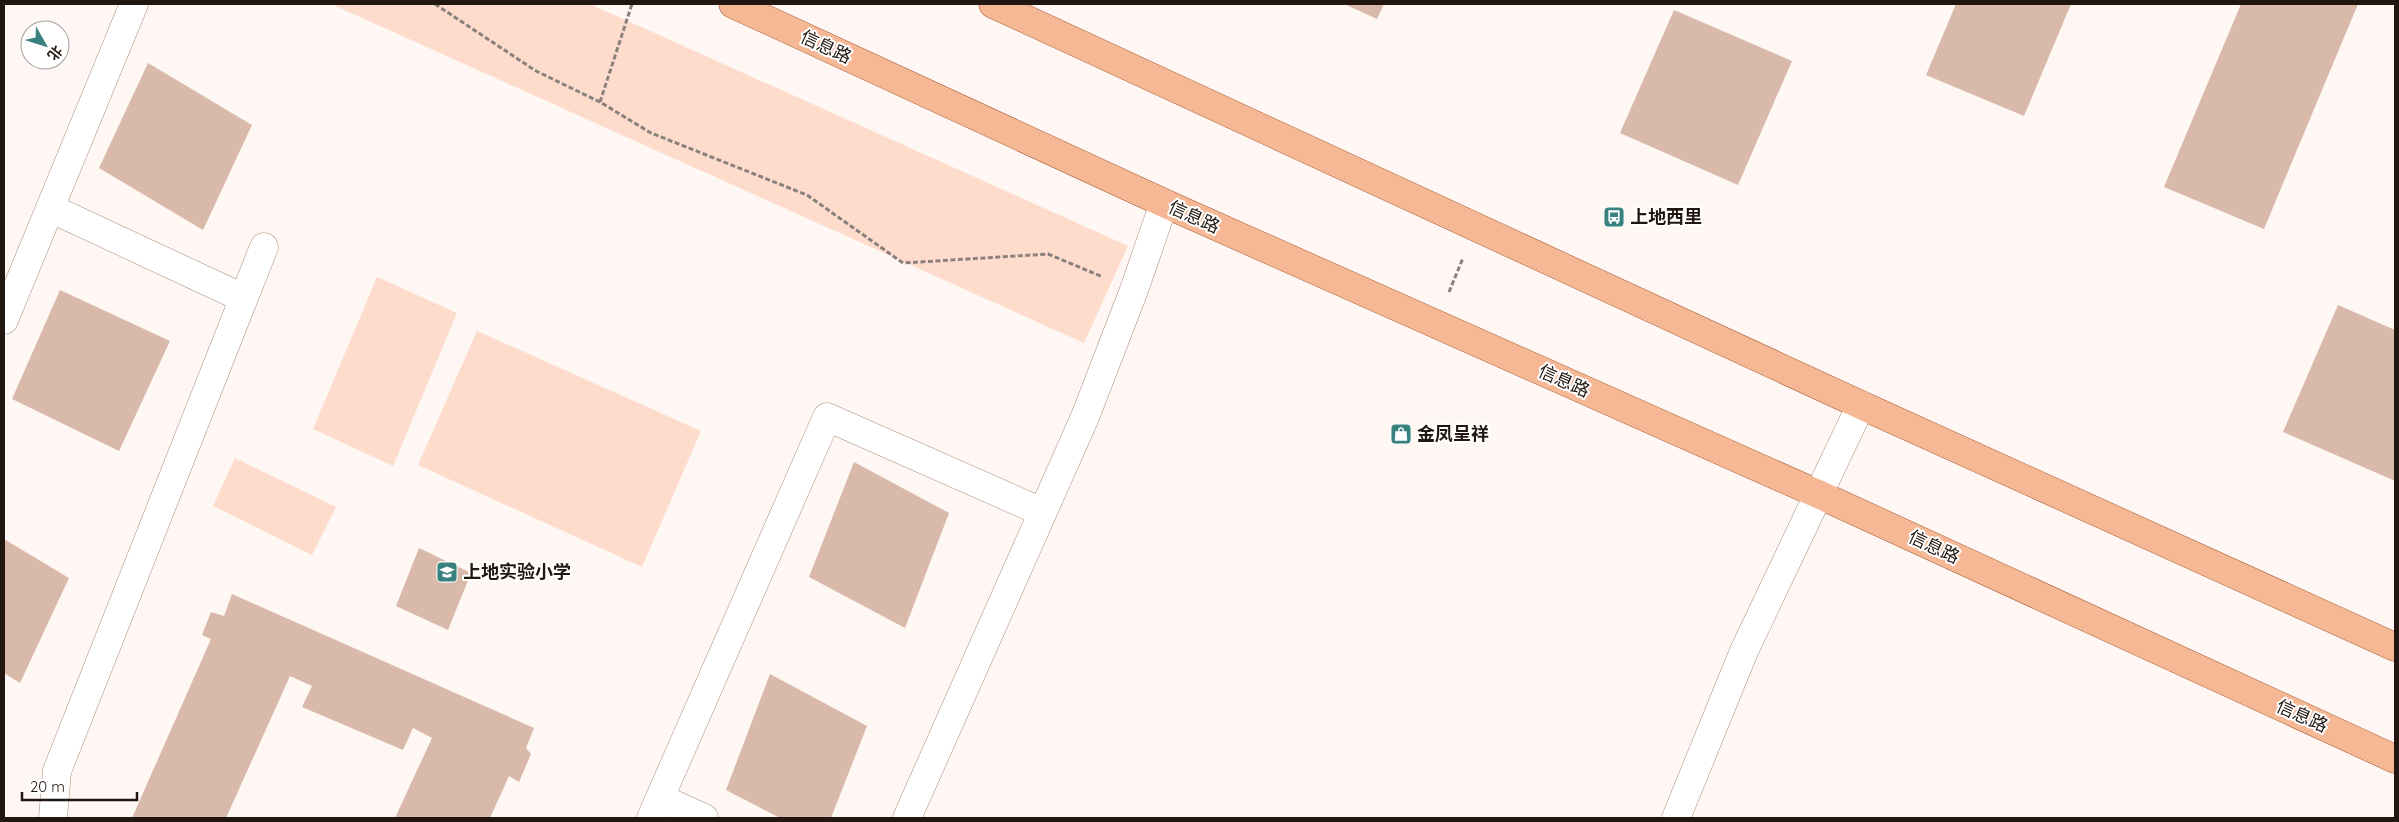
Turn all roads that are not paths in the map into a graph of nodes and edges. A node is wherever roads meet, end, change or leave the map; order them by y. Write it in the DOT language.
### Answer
graph roads {
  1 [pos="134,4"];
  2 [pos="733,4"];
  3 [pos="994,4"];
  4 [pos="1164,203"];
  5 [pos="50,208"];
  6 [pos="264,247"];
  7 [pos="243,298"];
  8 [pos="4,320"];
  9 [pos="1861,404"];
  10 [pos="1818,494"];
  11 [pos="1042,512"];
  12 [pos="2395,647"];
  13 [pos="2395,759"];
  14 [pos="655,808"];
  15 [pos="53,818"];
  16 [pos="704,818"];
  17 [pos="907,818"];
  18 [pos="1676,818"];
  1 -- 5 [label="street"];
  2 -- 4 [label="main road, 信息路"];
  3 -- 9 [label="main road"];
  4 -- 10 [label="main road, 信息路"];
  4 -- 11 [label="street"];
  5 -- 7 [label="street"];
  5 -- 8 [label="street"];
  6 -- 7 [label="street"];
  7 -- 15 [label="street"];
  9 -- 10 [label="street"];
  9 -- 12 [label="main road"];
  10 -- 13 [label="main road, 信息路"];
  10 -- 18 [label="street"];
  11 -- 14 [label="street"];
  11 -- 17 [label="street"];
  14 -- 16 [label="street"];
}
